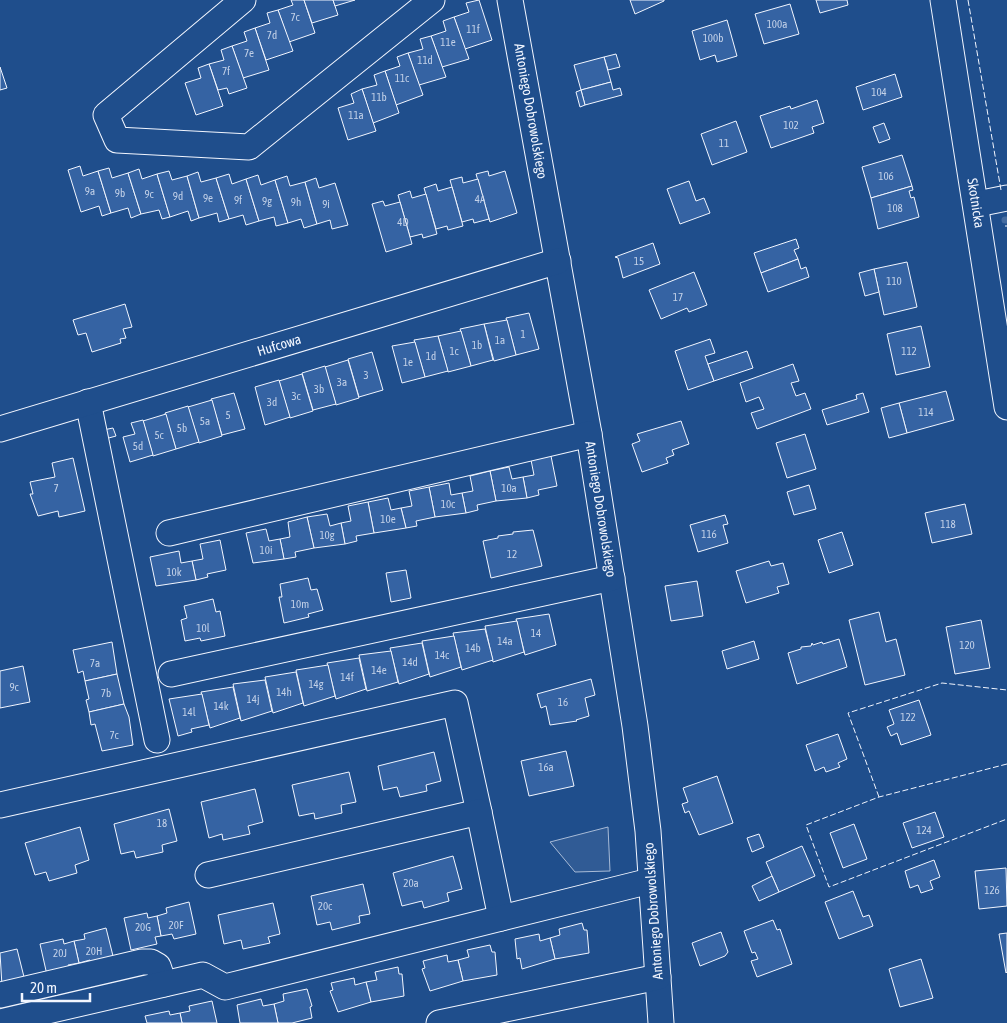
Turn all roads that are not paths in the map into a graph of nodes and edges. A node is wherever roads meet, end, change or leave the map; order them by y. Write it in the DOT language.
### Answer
graph roads {
  1 [pos="243,0"];
  2 [pos="432,0"];
  3 [pos="510,0"];
  4 [pos="943,0"];
  5 [pos="1007,198"];
  6 [pos="977,204"];
  7 [pos="558,260"];
  8 [pos="88,402"];
  9 [pos="1007,406"];
  10 [pos="0,429"];
  11 [pos="589,434"];
  12 [pos="169,533"];
  13 [pos="612,578"];
  14 [pos="171,674"];
  15 [pos="157,740"];
  16 [pos="0,806"];
  17 [pos="479,812"];
  18 [pos="208,875"];
  19 [pos="650,881"];
  20 [pos="501,918"];
  21 [pos="658,978"];
  22 [pos="164,984"];
  23 [pos="0,995"];
  24 [pos="0,1022"];
  25 [pos="439,1023"];
  26 [pos="661,1023"];
  1 -- 2 [label="street"];
  3 -- 7 [label="street, Antoniego Dobrowolskiego"];
  4 -- 6 [label="street, Skotnicka"];
  5 -- 6 [label="street"];
  6 -- 9 [label="street, Skotnicka"];
  7 -- 8 [label="street, Hufcowa"];
  7 -- 11 [label="street, Antoniego Dobrowolskiego"];
  8 -- 10 [label="street, Hufcowa"];
  8 -- 15 [label="street"];
  11 -- 12 [label="street"];
  11 -- 13 [label="street, Antoniego Dobrowolskiego"];
  13 -- 14 [label="street"];
  13 -- 19 [label="street, Antoniego Dobrowolskiego"];
  16 -- 17 [label="street"];
  17 -- 18 [label="street"];
  17 -- 20 [label="street"];
  19 -- 20 [label="street"];
  19 -- 21 [label="street, Antoniego Dobrowolskiego"];
  20 -- 22 [label="street"];
  21 -- 25 [label="street"];
  21 -- 26 [label="street, Antoniego Dobrowolskiego"];
  22 -- 23 [label="street"];
  22 -- 24 [label="street"];
}
